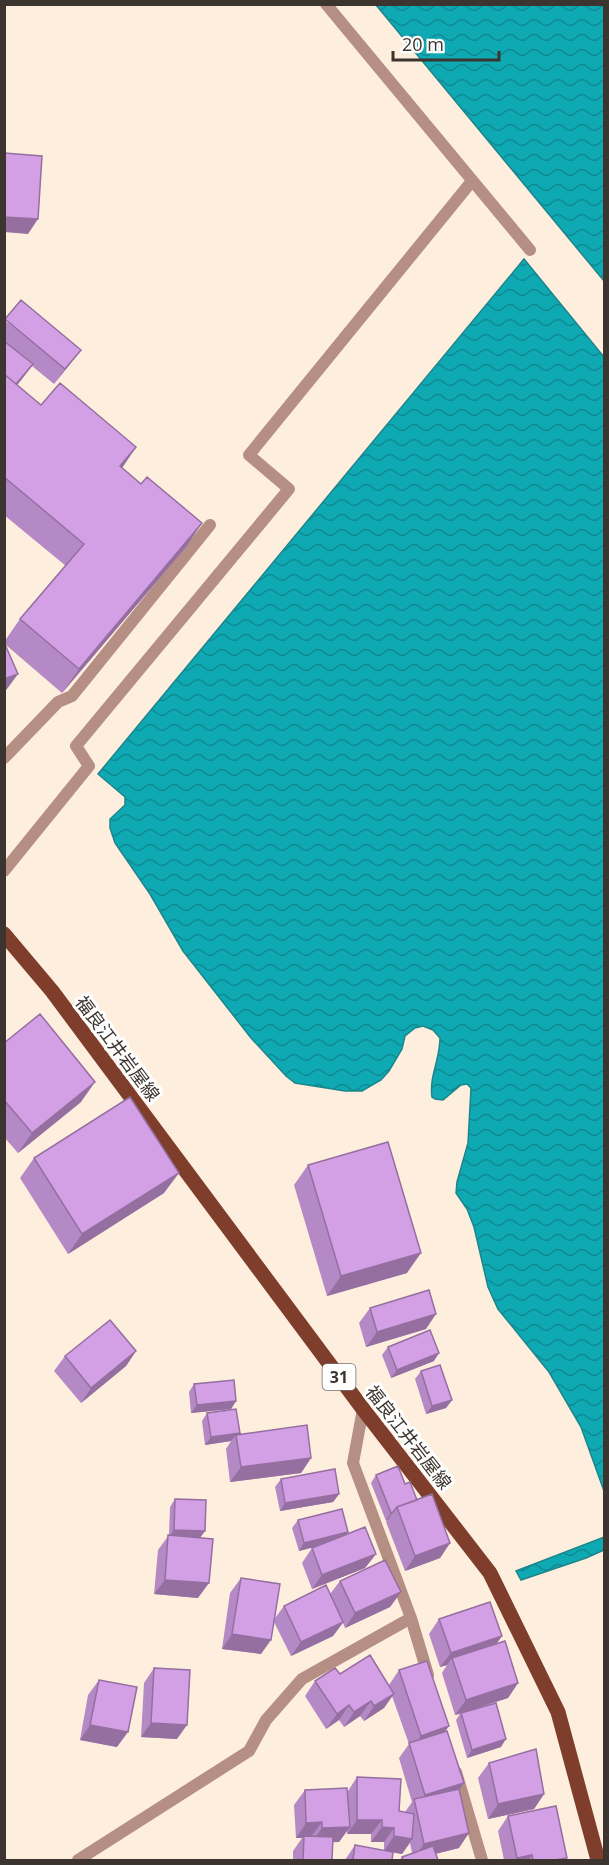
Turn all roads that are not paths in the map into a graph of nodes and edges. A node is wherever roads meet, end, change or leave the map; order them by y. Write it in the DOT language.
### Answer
graph roads {
  1 [pos="326,4"];
  2 [pos="472,181"];
  3 [pos="530,250"];
  4 [pos="210,525"];
  5 [pos="4,758"];
  6 [pos="4,871"];
  7 [pos="4,934"];
  8 [pos="363,1409"];
  9 [pos="411,1618"];
  10 [pos="431,1686"];
  11 [pos="451,1755"];
  12 [pos="78,1860"];
  13 [pos="482,1860"];
  14 [pos="598,1860"];
  1 -- 2 [label="street"];
  2 -- 3 [label="street"];
  2 -- 6 [label="street"];
  4 -- 5 [label="street"];
  7 -- 8 [label="main road, 福良江井岩屋線 / 31"];
  8 -- 9 [label="street"];
  8 -- 14 [label="main road, 福良江井岩屋線 / 31"];
  9 -- 10 [label="street"];
  9 -- 12 [label="street"];
  11 -- 13 [label="street"];
}
